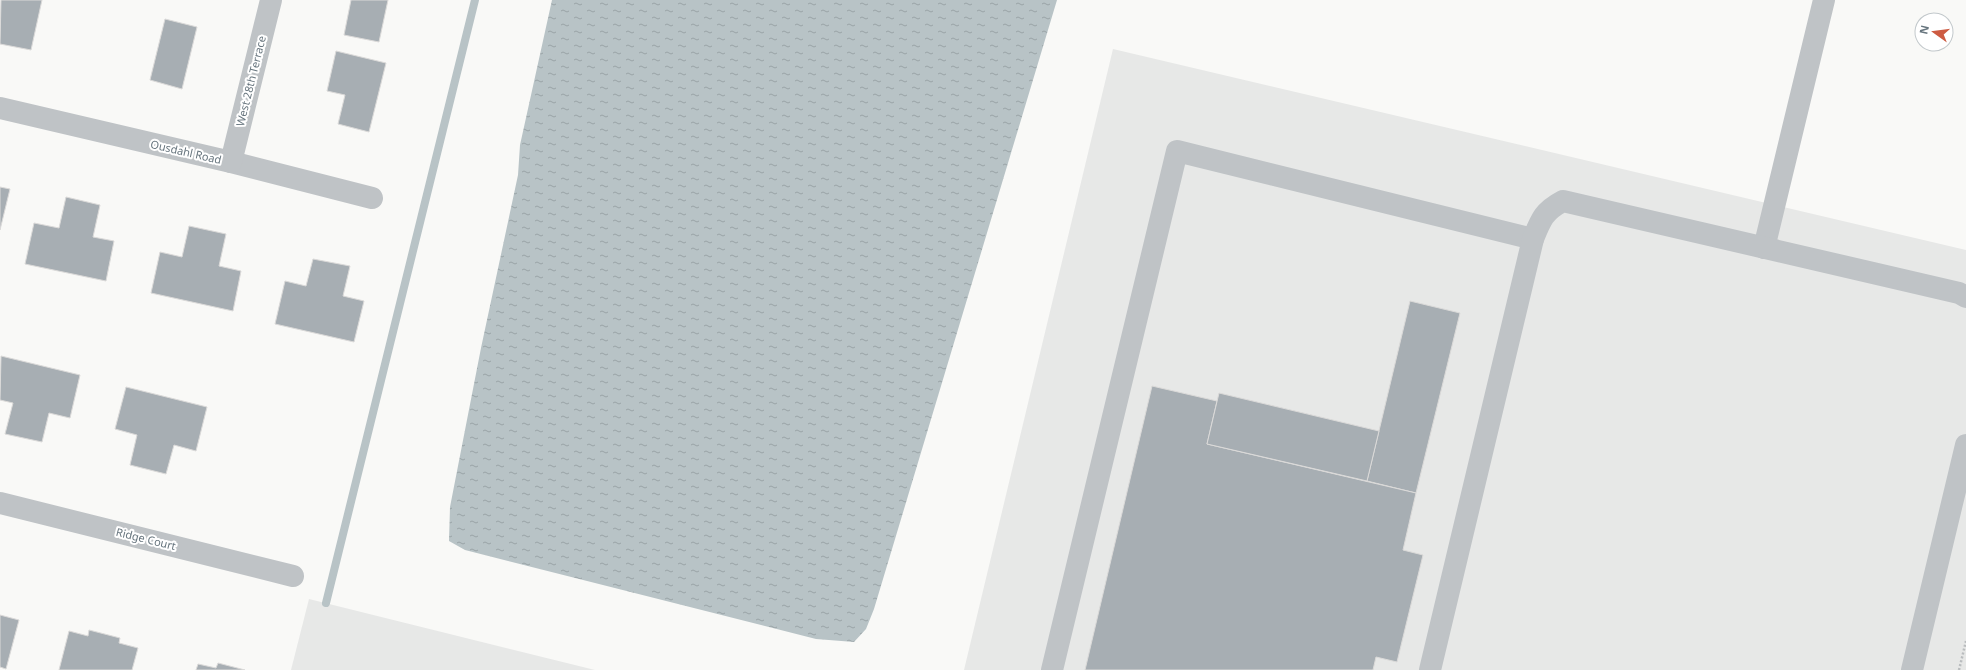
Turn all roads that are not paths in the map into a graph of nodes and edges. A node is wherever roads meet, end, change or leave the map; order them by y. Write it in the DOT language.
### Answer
graph roads {
  1 [pos="271,0"];
  2 [pos="1824,0"];
  3 [pos="0,108"];
  4 [pos="232,162"];
  5 [pos="372,198"];
  6 [pos="1533,238"];
  7 [pos="1764,248"];
  8 [pos="1966,297"];
  9 [pos="1966,445"];
  10 [pos="0,502"];
  11 [pos="293,576"];
  12 [pos="1052,670"];
  13 [pos="1430,670"];
  14 [pos="1912,670"];
  1 -- 4 [label="street, West 28th Terrace"];
  2 -- 7 [label="street"];
  3 -- 4 [label="street, Ousdahl Road"];
  4 -- 5 [label="street, Ousdahl Road"];
  6 -- 7 [label="street"];
  6 -- 12 [label="street"];
  6 -- 13 [label="street"];
  7 -- 8 [label="street"];
  9 -- 14 [label="street"];
  10 -- 11 [label="street, Ridge Court"];
}
